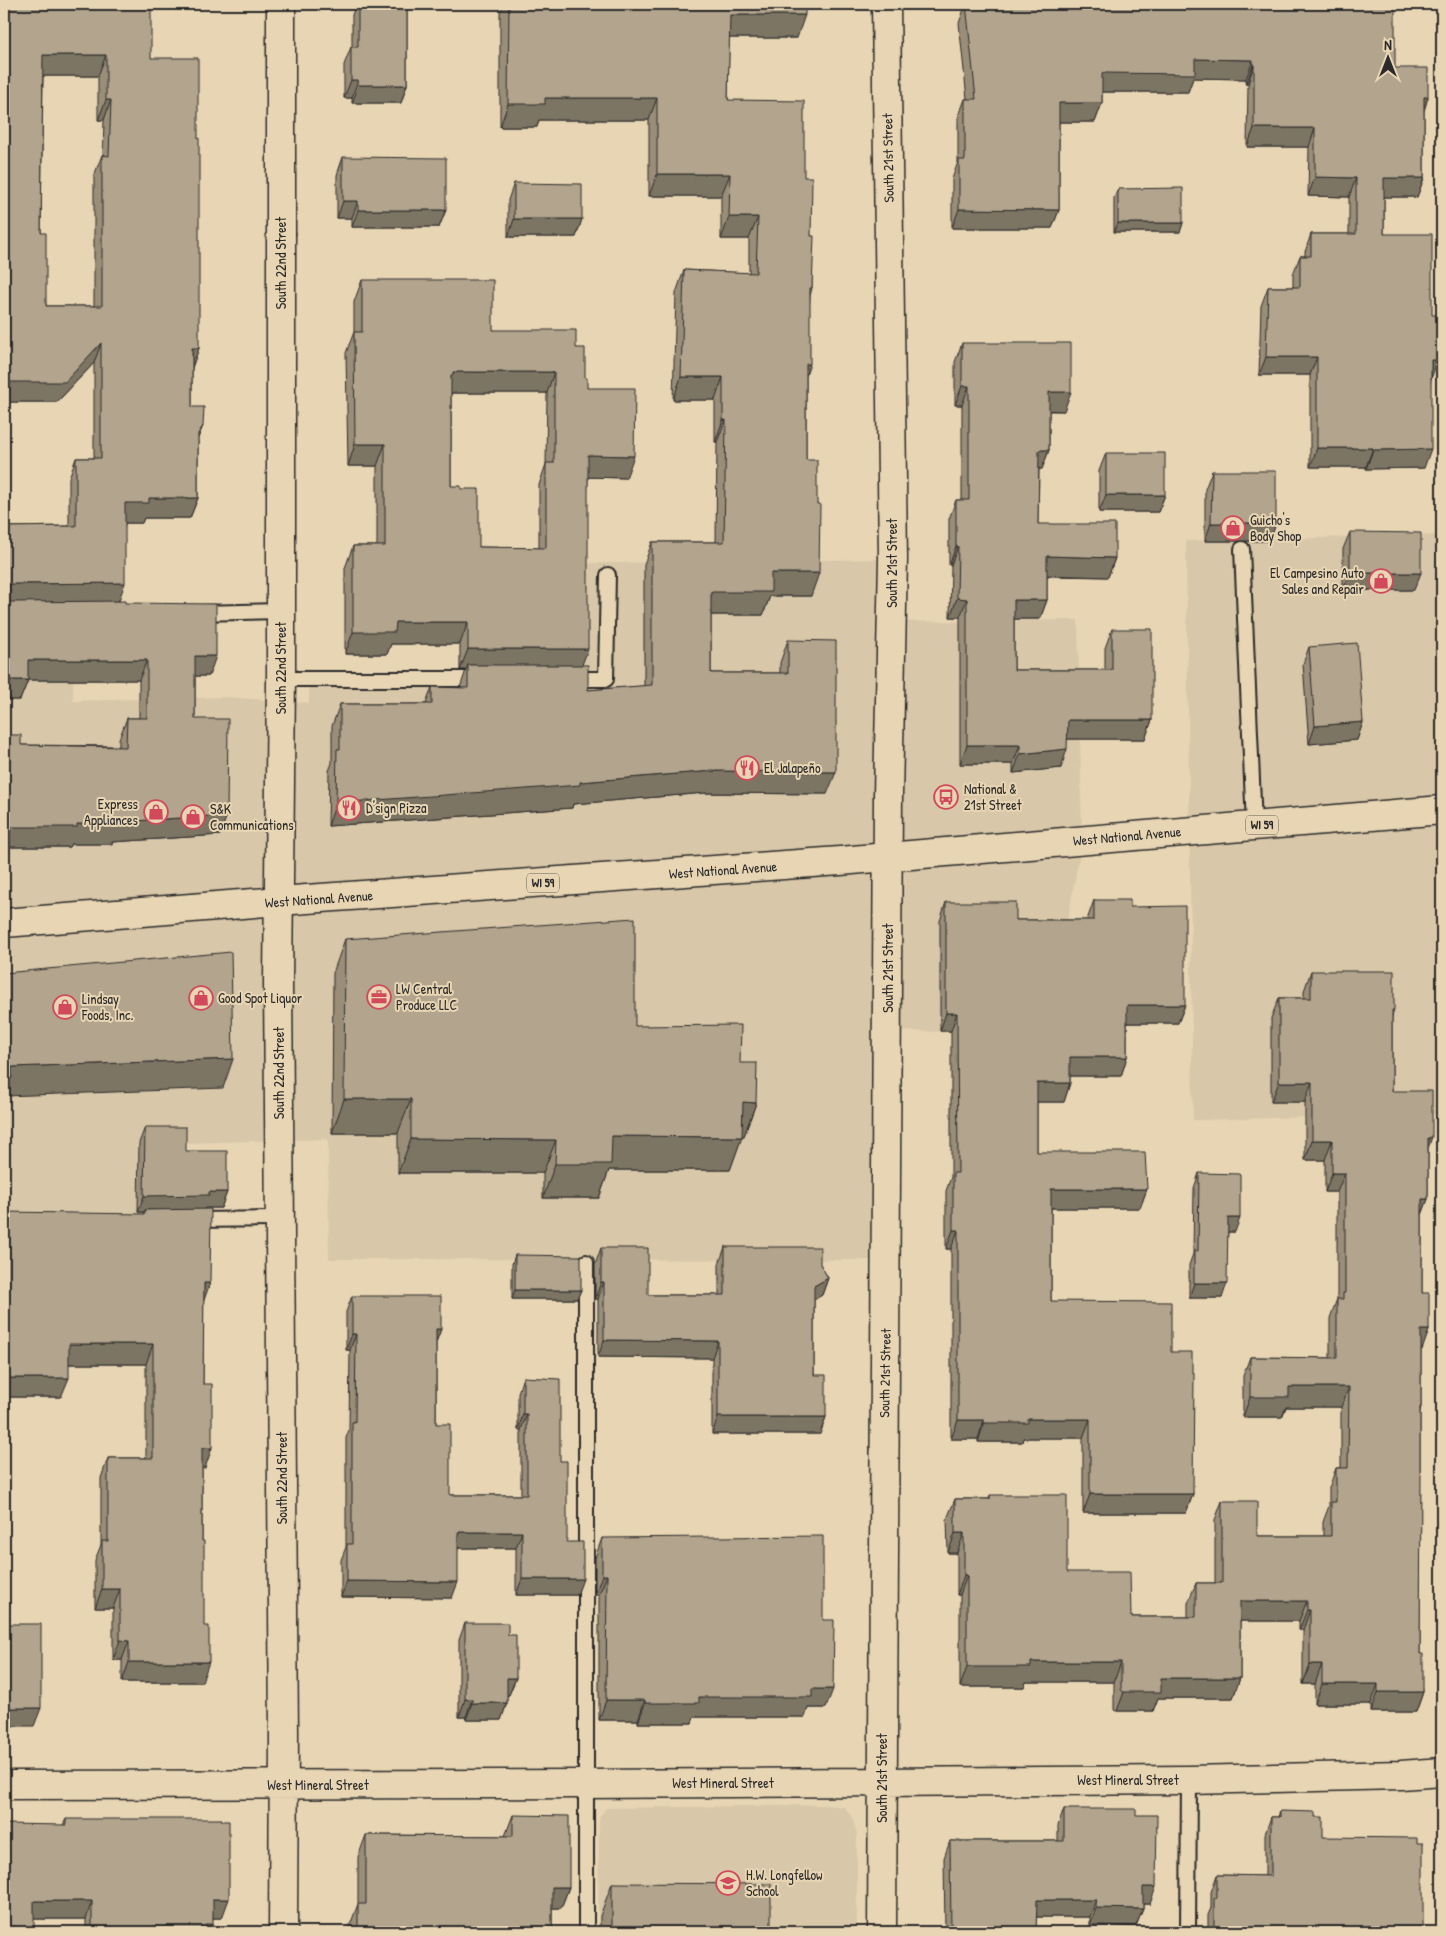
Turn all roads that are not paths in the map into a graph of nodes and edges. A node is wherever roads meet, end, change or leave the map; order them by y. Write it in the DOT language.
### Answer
graph roads {
  1 [pos="281,4"];
  2 [pos="886,4"];
  3 [pos="1242,549"];
  4 [pos="608,575"];
  5 [pos="281,611"];
  6 [pos="182,612"];
  7 [pos="281,679"];
  8 [pos="498,679"];
  9 [pos="557,679"];
  10 [pos="1442,810"];
  11 [pos="1254,826"];
  12 [pos="889,857"];
  13 [pos="279,901"];
  14 [pos="4,923"];
  15 [pos="280,1219"];
  16 [pos="181,1220"];
  17 [pos="586,1262"];
  18 [pos="1442,1772"];
  19 [pos="1189,1780"];
  20 [pos="881,1782"];
  21 [pos="586,1784"];
  22 [pos="4,1785"];
  23 [pos="284,1786"];
  24 [pos="283,1932"];
  25 [pos="586,1932"];
  26 [pos="882,1932"];
  27 [pos="1188,1932"];
  1 -- 5 [label="street, South 22nd Street"];
  2 -- 12 [label="street, South 21st Street"];
  3 -- 11 [label="lane"];
  4 -- 9 [label="lane"];
  5 -- 6 [label="lane"];
  5 -- 7 [label="street, South 22nd Street"];
  7 -- 8 [label="lane"];
  7 -- 13 [label="street, South 22nd Street"];
  10 -- 11 [label="street, West National Avenue / WI 59"];
  11 -- 12 [label="street, West National Avenue / WI 59"];
  12 -- 13 [label="street, West National Avenue / WI 59"];
  12 -- 20 [label="street, South 21st Street"];
  13 -- 14 [label="street, West National Avenue / WI 59"];
  13 -- 15 [label="street, South 22nd Street"];
  15 -- 16 [label="lane"];
  15 -- 23 [label="street, South 22nd Street"];
  17 -- 21 [label="lane"];
  18 -- 19 [label="street, West Mineral Street"];
  19 -- 20 [label="street, West Mineral Street"];
  19 -- 27 [label="lane"];
  20 -- 21 [label="street, West Mineral Street"];
  20 -- 26 [label="street, South 21st Street"];
  21 -- 23 [label="street, West Mineral Street"];
  21 -- 25 [label="lane"];
  22 -- 23 [label="street, West Mineral Street"];
  23 -- 24 [label="street, South 22nd Street"];
}
